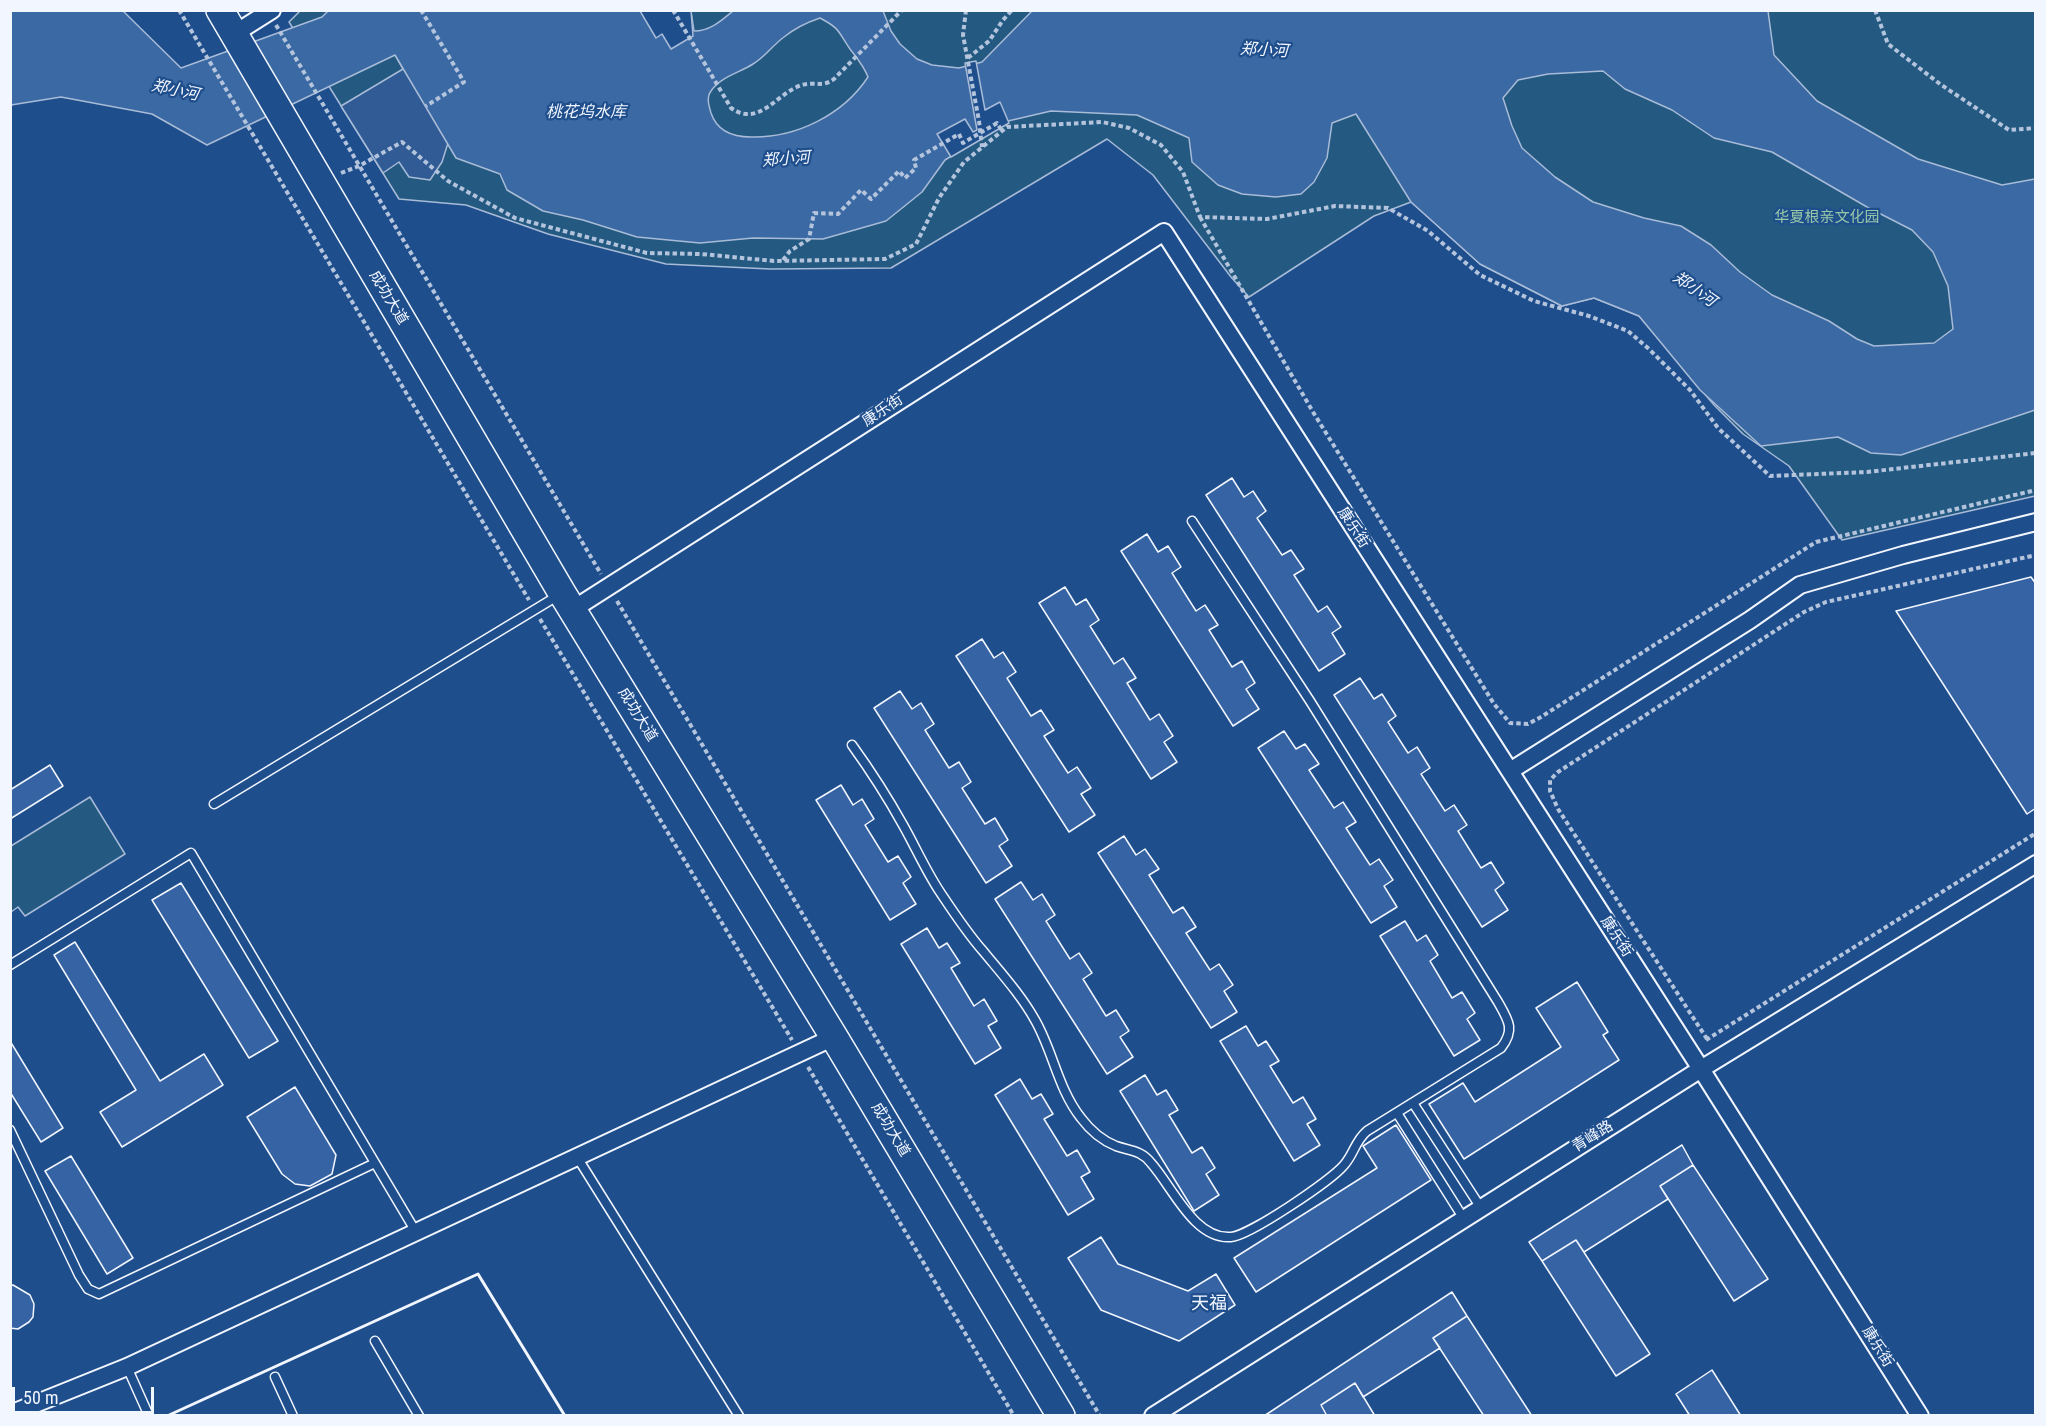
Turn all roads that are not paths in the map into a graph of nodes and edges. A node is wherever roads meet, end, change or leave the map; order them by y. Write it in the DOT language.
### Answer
graph roads {
  1 [pos="220,10"];
  2 [pos="272,15"];
  3 [pos="236,37"];
  4 [pos="1192,521"];
  5 [pos="2036,522"];
  6 [pos="567,602"];
  7 [pos="852,745"];
  8 [pos="1510,771"];
  9 [pos="214,804"];
  10 [pos="2036,864"];
  11 [pos="10,965"];
  12 [pos="834,1036"];
  13 [pos="1701,1069"];
  14 [pos="1413,1102"];
  15 [pos="1396,1113"];
  16 [pos="10,1130"];
  17 [pos="577,1157"];
  18 [pos="375,1163"];
  19 [pos="1481,1208"];
  20 [pos="1464,1219"];
  21 [pos="416,1232"];
  22 [pos="375,1341"];
  23 [pos="127,1367"];
  24 [pos="274,1377"];
  25 [pos="10,1414"];
  26 [pos="149,1416"];
  27 [pos="293,1416"];
  28 [pos="419,1416"];
  29 [pos="738,1416"];
  30 [pos="1061,1416"];
  31 [pos="1153,1416"];
  32 [pos="1920,1416"];
  1 -- 3 [label="main road, 成功大道"];
  2 -- 3 [label="street"];
  3 -- 6 [label="main road, 成功大道"];
  4 -- 14 [label="lane"];
  5 -- 8 [label="street"];
  6 -- 8 [label="street, 康乐街"];
  6 -- 9 [label="lane"];
  6 -- 12 [label="main road, 成功大道"];
  7 -- 15 [label="lane"];
  8 -- 13 [label="street, 康乐街"];
  10 -- 13 [label="street, 青峰路"];
  11 -- 18 [label="lane"];
  12 -- 17 [label="street"];
  12 -- 30 [label="main road, 成功大道"];
  13 -- 19 [label="street, 青峰路"];
  13 -- 32 [label="street, 康乐街"];
  14 -- 15 [label="lane"];
  14 -- 19 [label="lane"];
  15 -- 20 [label="lane"];
  16 -- 18 [label="lane"];
  17 -- 21 [label="street"];
  17 -- 29 [label="lane"];
  18 -- 21 [label="lane"];
  19 -- 20 [label="street, 青峰路"];
  20 -- 31 [label="street, 青峰路"];
  21 -- 23 [label="street"];
  22 -- 28 [label="lane"];
  23 -- 25 [label="street"];
  23 -- 26 [label="lane"];
  24 -- 27 [label="lane"];
}
